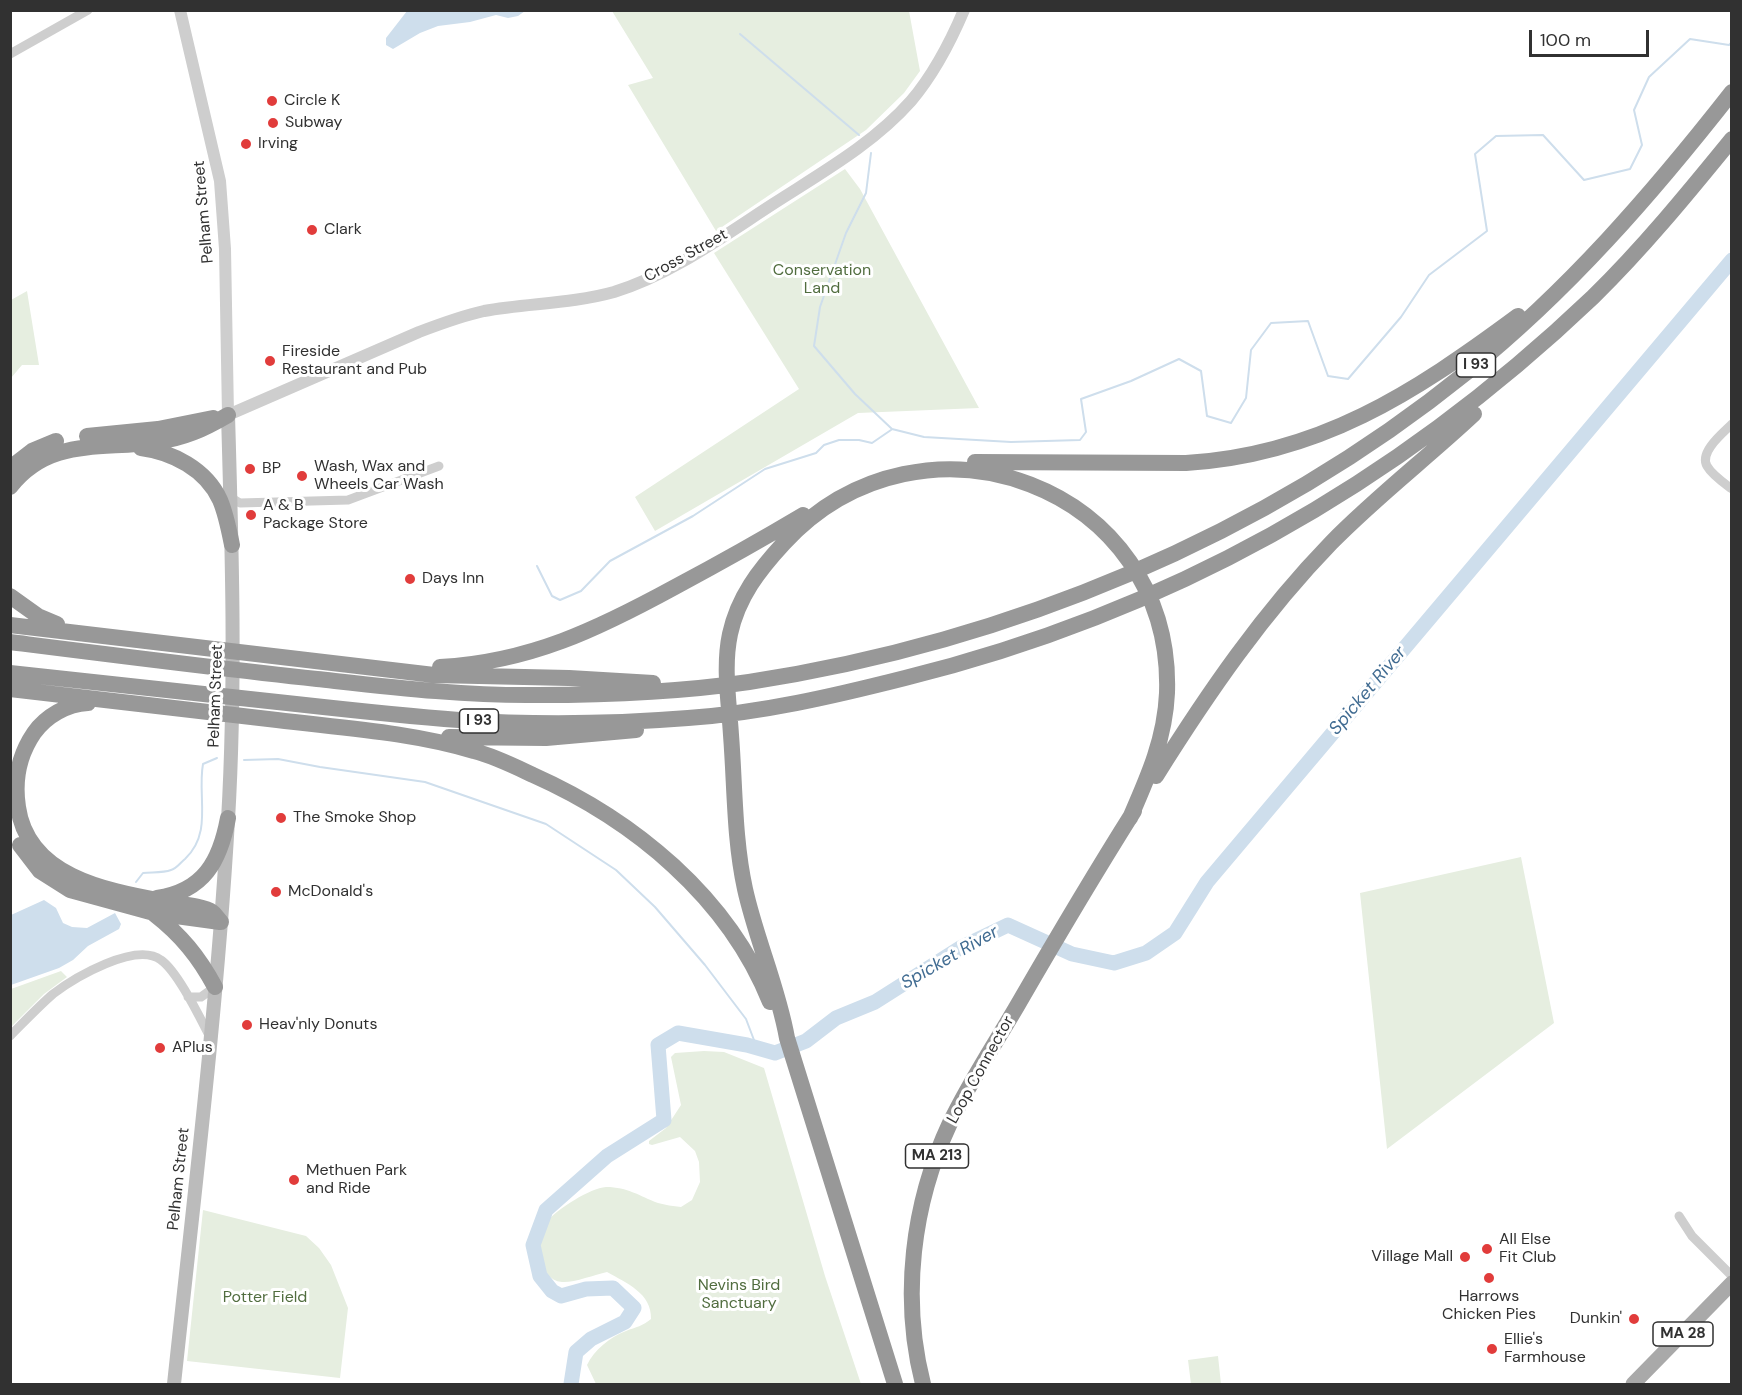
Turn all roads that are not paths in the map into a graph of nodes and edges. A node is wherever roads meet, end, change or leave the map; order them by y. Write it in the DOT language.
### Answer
graph roads {
  1 [pos="88,10"];
  2 [pos="180,10"];
  3 [pos="964,10"];
  4 [pos="10,54"];
  5 [pos="1731,93"];
  6 [pos="1731,139"];
  7 [pos="1586,265"];
  8 [pos="1596,294"];
  9 [pos="228,415"];
  10 [pos="1731,424"];
  11 [pos="122,446"];
  12 [pos="439,466"];
  13 [pos="10,468"];
  14 [pos="928,469"];
  15 [pos="10,487"];
  16 [pos="1731,489"];
  17 [pos="230,497"];
  18 [pos="841,497"];
  19 [pos="232,545"];
  20 [pos="10,596"];
  21 [pos="10,625"];
  22 [pos="90,633"];
  23 [pos="10,642"];
  24 [pos="360,667"];
  25 [pos="10,673"];
  26 [pos="702,687"];
  27 [pos="10,689"];
  28 [pos="146,705"];
  29 [pos="705,717"];
  30 [pos="400,735"];
  31 [pos="228,818"];
  32 [pos="1130,818"];
  33 [pos="10,825"];
  34 [pos="152,906"];
  35 [pos="221,922"];
  36 [pos="215,987"];
  37 [pos="188,997"];
  38 [pos="10,1036"];
  39 [pos="210,1037"];
  40 [pos="788,1038"];
  41 [pos="1679,1216"];
  42 [pos="1731,1276"];
  43 [pos="1731,1282"];
  44 [pos="174,1384"];
  45 [pos="895,1384"];
  46 [pos="923,1384"];
  47 [pos="1633,1384"];
  1 -- 4 [label="street"];
  2 -- 9 [label="street, Pelham Street"];
  3 -- 9 [label="street, Cross Street"];
  5 -- 7 [label="highway, I 93"];
  6 -- 8 [label="highway, I 93"];
  7 -- 14 [label="highway"];
  7 -- 26 [label="highway, I 93"];
  8 -- 29 [label="highway, I 93"];
  8 -- 32 [label="highway"];
  9 -- 11 [label="highway"];
  9 -- 13 [label="highway"];
  9 -- 17 [label="main road, Pelham Street"];
  10 -- 16 [label="street"];
  11 -- 15 [label="highway"];
  11 -- 19 [label="highway"];
  12 -- 17 [label="street"];
  14 -- 18 [label="highway"];
  14 -- 32 [label="highway"];
  17 -- 19 [label="main road, Pelham Street"];
  18 -- 24 [label="highway"];
  18 -- 40 [label="highway"];
  19 -- 31 [label="main road, Pelham Street"];
  20 -- 22 [label="highway"];
  21 -- 22 [label="highway"];
  22 -- 24 [label="highway"];
  23 -- 26 [label="highway, I 93"];
  24 -- 26 [label="highway"];
  25 -- 29 [label="highway, I 93"];
  27 -- 28 [label="highway"];
  28 -- 30 [label="highway"];
  28 -- 34 [label="highway"];
  29 -- 30 [label="highway"];
  30 -- 40 [label="highway"];
  31 -- 34 [label="highway"];
  31 -- 35 [label="main road, Pelham Street"];
  32 -- 46 [label="highway, Loop Connector / MA 213"];
  33 -- 34 [label="highway"];
  34 -- 35 [label="highway"];
  34 -- 36 [label="highway"];
  35 -- 36 [label="main road, Pelham Street"];
  36 -- 37 [label="street"];
  36 -- 39 [label="main road, Pelham Street"];
  37 -- 38 [label="street"];
  37 -- 39 [label="street"];
  39 -- 44 [label="main road, Pelham Street"];
  40 -- 45 [label="highway"];
  41 -- 42 [label="street"];
  43 -- 47 [label="main road, MA 28"];
}
